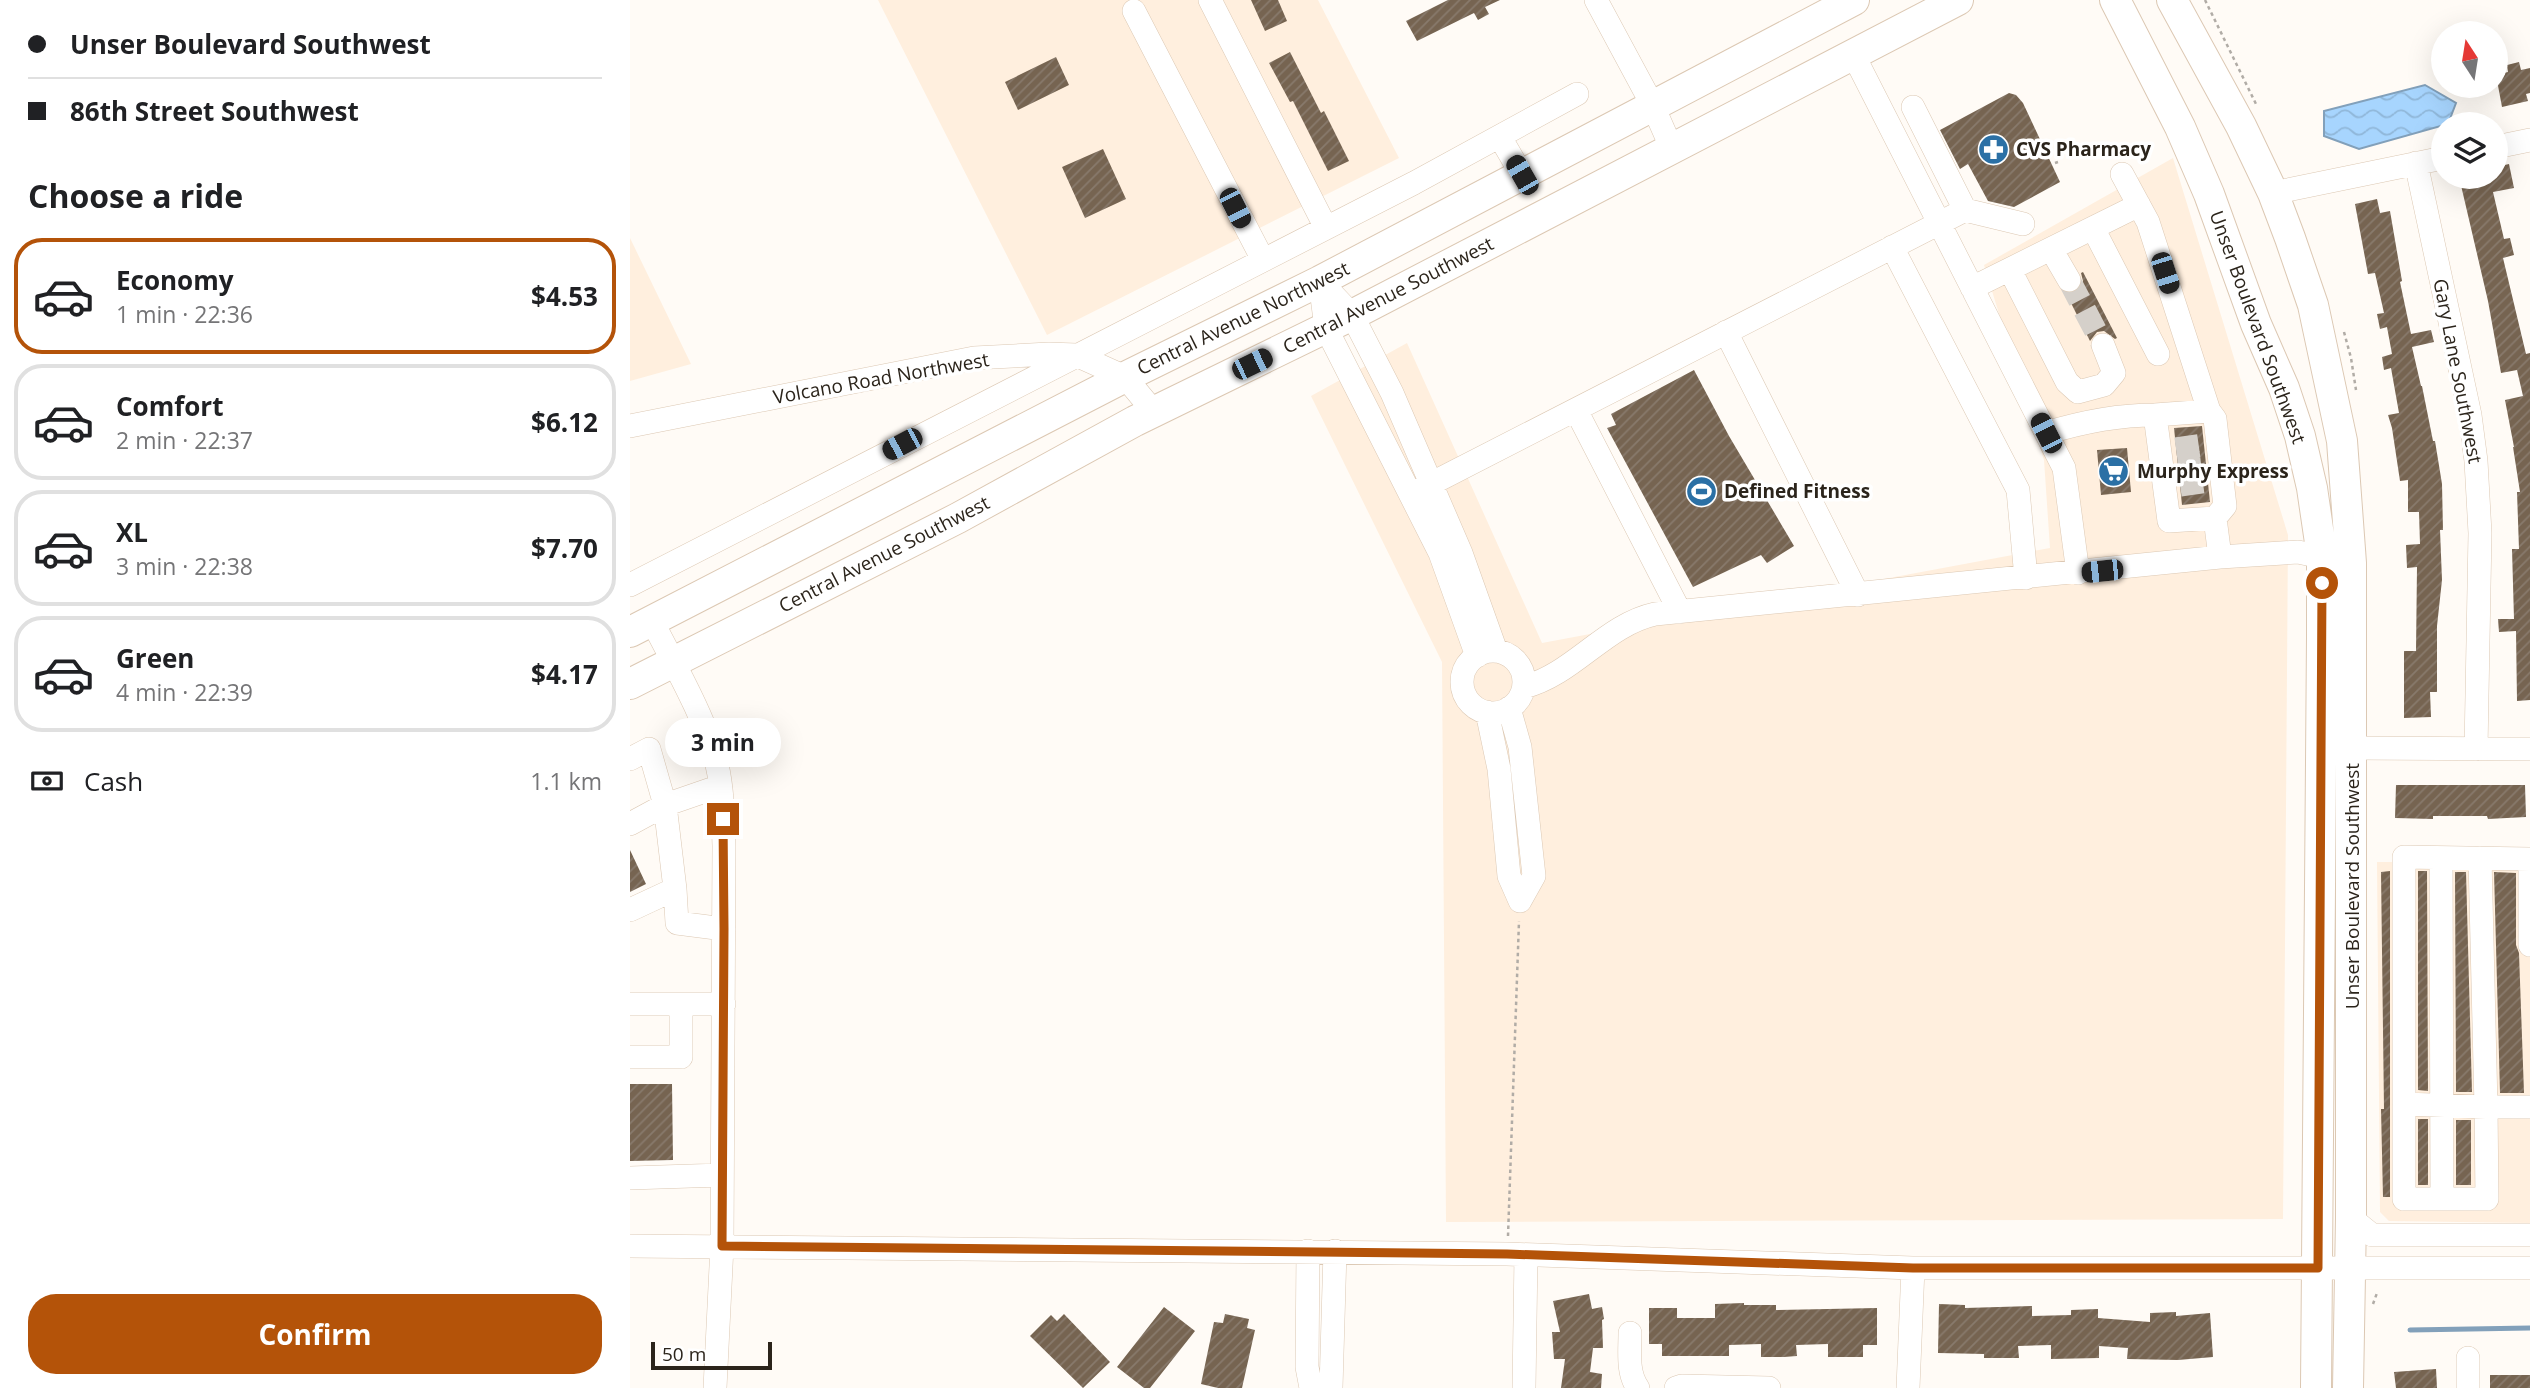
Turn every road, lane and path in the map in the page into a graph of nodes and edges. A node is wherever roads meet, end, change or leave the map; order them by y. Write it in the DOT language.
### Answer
graph roads {
  1 [pos="1210,0"];
  2 [pos="1596,0"];
  3 [pos="1958,0"];
  4 [pos="2116,0"];
  5 [pos="2172,0"];
  6 [pos="2205,0"];
  7 [pos="1848,1"];
  8 [pos="1135,11"];
  9 [pos="1853,54"];
  10 [pos="1577,94"];
  11 [pos="1653,106"];
  12 [pos="1913,107"];
  13 [pos="2258,107"];
  14 [pos="1500,137"];
  15 [pos="2530,140"];
  16 [pos="2508,145"];
  17 [pos="1671,147"];
  18 [pos="2431,160"];
  19 [pos="2416,163"];
  20 [pos="2122,174"];
  21 [pos="1522,175"];
  22 [pos="2273,193"];
  23 [pos="2139,205"];
  24 [pos="1965,210"];
  25 [pos="1939,223"];
  26 [pos="2023,223"];
  27 [pos="1325,228"];
  28 [pos="2093,228"];
  29 [pos="1892,247"];
  30 [pos="2051,249"];
  31 [pos="1263,260"];
  32 [pos="2014,268"];
  33 [pos="2069,280"];
  34 [pos="1320,281"];
  35 [pos="1972,288"];
  36 [pos="1339,321"];
  37 [pos="1726,332"];
  38 [pos="2103,345"];
  39 [pos="2158,354"];
  40 [pos="1076,355"];
  41 [pos="1125,377"];
  42 [pos="1576,410"];
  43 [pos="2209,411"];
  44 [pos="1154,412"];
  45 [pos="2155,415"];
  46 [pos="630,426"];
  47 [pos="2046,433"];
  48 [pos="1421,489"];
  49 [pos="2216,518"];
  50 [pos="2322,556"];
  51 [pos="2220,558"];
  52 [pos="2351,563"];
  53 [pos="2078,573"];
  54 [pos="2026,578"];
  55 [pos="630,585"];
  56 [pos="1858,594"];
  57 [pos="1680,612"];
  58 [pos="641,627"];
  59 [pos="1486,653"];
  60 [pos="673,662"];
  61 [pos="1523,679"];
  62 [pos="630,684"];
  63 [pos="1498,710"];
  64 [pos="2352,748"];
  65 [pos="2476,748"];
  66 [pos="2530,749"];
  67 [pos="630,759"];
  68 [pos="720,786"];
  69 [pos="665,805"];
  70 [pos="630,824"];
  71 [pos="2441,858"];
  72 [pos="2480,858"];
  73 [pos="2530,859"];
  74 [pos="675,889"];
  75 [pos="1520,901"];
  76 [pos="630,910"];
  77 [pos="724,929"];
  78 [pos="2530,945"];
  79 [pos="630,1004"];
  80 [pos="681,1004"];
  81 [pos="724,1004"];
  82 [pos="630,1057"];
  83 [pos="2404,1104"];
  84 [pos="2441,1105"];
  85 [pos="2486,1107"];
  86 [pos="2530,1107"];
  87 [pos="722,1175"];
  88 [pos="630,1178"];
  89 [pos="2442,1199"];
  90 [pos="2487,1199"];
  91 [pos="2351,1218"];
  92 [pos="2487,1235"];
  93 [pos="2530,1235"];
  94 [pos="630,1246"];
  95 [pos="722,1246"];
  96 [pos="1308,1251"];
  97 [pos="1335,1251"];
  98 [pos="1517,1255"];
  99 [pos="1913,1268"];
  100 [pos="2318,1268"];
  101 [pos="2349,1268"];
  102 [pos="2530,1268"];
  103 [pos="1308,1327"];
  104 [pos="1333,1327"];
  105 [pos="1630,1334"];
  106 [pos="2468,1358"];
  107 [pos="715,1388"];
  108 [pos="1311,1388"];
  109 [pos="1330,1388"];
  110 [pos="1524,1388"];
  111 [pos="1638,1388"];
  112 [pos="1676,1388"];
  113 [pos="1769,1388"];
  114 [pos="1895,1388"];
  115 [pos="1908,1388"];
  116 [pos="1926,1388"];
  117 [pos="2316,1388"];
  118 [pos="2348,1388"];
  119 [pos="2468,1388"];
  1 -- 27 [label="street"];
  2 -- 11 [label="street"];
  3 -- 9 [label="main road, Central Avenue Southwest"];
  4 -- 50 [label="main road, Unser Boulevard Southwest"];
  5 -- 22 [label="main road, Unser Boulevard Southwest"];
  6 -- 13 [label="path"];
  7 -- 11 [label="main road, Central Avenue Northwest"];
  8 -- 31 [label="street"];
  9 -- 17 [label="main road, Central Avenue Southwest"];
  9 -- 25 [label="street"];
  10 -- 14 [label="street"];
  11 -- 17 [label="street"];
  11 -- 21 [label="main road, Central Avenue Northwest"];
  12 -- 24 [label="street"];
  14 -- 21 [label="street"];
  14 -- 27 [label="street"];
  15 -- 16 [label="street"];
  17 -- 36 [label="main road, Central Avenue Southwest"];
  18 -- 19 [label="street"];
  19 -- 22 [label="street"];
  19 -- 65 [label="street, Gary Lane Southwest"];
  20 -- 23 [label="street"];
  21 -- 34 [label="main road, Central Avenue Northwest"];
  22 -- 52 [label="main road, Unser Boulevard Southwest"];
  23 -- 28 [label="street"];
  23 -- 43 [label="street"];
  24 -- 25 [label="street"];
  24 -- 26 [label="street"];
  25 -- 29 [label="street"];
  25 -- 35 [label="street"];
  27 -- 31 [label="street"];
  28 -- 30 [label="street"];
  28 -- 39 [label="street"];
  29 -- 37 [label="street"];
  29 -- 54 [label="street"];
  30 -- 32 [label="street"];
  30 -- 33 [label="street"];
  31 -- 40 [label="street"];
  32 -- 35 [label="street"];
  32 -- 38 [label="street"];
  34 -- 36 [label="street"];
  34 -- 41 [label="main road, Central Avenue Northwest"];
  35 -- 47 [label="street"];
  36 -- 44 [label="main road, Central Avenue Southwest"];
  36 -- 48 [label="street"];
  37 -- 42 [label="street"];
  37 -- 56 [label="street"];
  40 -- 41 [label="street, Volcano Road Northwest"];
  40 -- 46 [label="street, Volcano Road Northwest"];
  40 -- 55 [label="street"];
  41 -- 44 [label="street, Volcano Road Northwest"];
  41 -- 58 [label="main road, Central Avenue Northwest"];
  42 -- 48 [label="street"];
  42 -- 57 [label="street"];
  43 -- 45 [label="street"];
  43 -- 49 [label="street"];
  44 -- 60 [label="main road, Central Avenue Southwest"];
  45 -- 47 [label="street"];
  45 -- 49 [label="street"];
  47 -- 53 [label="street"];
  48 -- 59 [label="street"];
  49 -- 51 [label="street"];
  50 -- 51 [label="street"];
  50 -- 52 [label="street"];
  50 -- 100 [label="main road, Unser Boulevard Southwest"];
  51 -- 53 [label="street"];
  52 -- 64 [label="main road, Unser Boulevard Southwest"];
  53 -- 54 [label="street"];
  54 -- 56 [label="street"];
  56 -- 57 [label="street"];
  57 -- 61 [label="street"];
  58 -- 60 [label="street"];
  59 -- 61 [label="street"];
  59 -- 63 [label="street"];
  60 -- 62 [label="main road, Central Avenue Southwest"];
  60 -- 68 [label="street"];
  61 -- 63 [label="street"];
  63 -- 75 [label="street"];
  64 -- 65 [label="street"];
  64 -- 91 [label="main road, Unser Boulevard Southwest"];
  65 -- 66 [label="street"];
  67 -- 69 [label="street"];
  68 -- 69 [label="street"];
  68 -- 77 [label="street"];
  69 -- 70 [label="street"];
  69 -- 74 [label="street"];
  71 -- 72 [label="street"];
  71 -- 83 [label="street"];
  71 -- 84 [label="street"];
  72 -- 73 [label="street"];
  72 -- 85 [label="street"];
  73 -- 78 [label="street"];
  74 -- 76 [label="street"];
  74 -- 77 [label="street"];
  75 -- 98 [label="path"];
  77 -- 81 [label="street"];
  79 -- 80 [label="street"];
  80 -- 81 [label="street"];
  80 -- 82 [label="street"];
  81 -- 87 [label="street"];
  83 -- 84 [label="street"];
  83 -- 89 [label="street"];
  84 -- 85 [label="street"];
  84 -- 89 [label="street"];
  85 -- 86 [label="street"];
  85 -- 90 [label="street"];
  87 -- 88 [label="street"];
  87 -- 95 [label="street"];
  89 -- 90 [label="street"];
  90 -- 92 [label="street"];
  91 -- 92 [label="street"];
  91 -- 101 [label="main road, Unser Boulevard Southwest"];
  92 -- 93 [label="street"];
  94 -- 95 [label="street"];
  95 -- 96 [label="street"];
  95 -- 107 [label="street"];
  96 -- 97 [label="street"];
  96 -- 103 [label="street"];
  97 -- 98 [label="street"];
  97 -- 104 [label="street"];
  98 -- 99 [label="street"];
  98 -- 110 [label="street"];
  99 -- 100 [label="street"];
  99 -- 115 [label="street"];
  100 -- 101 [label="street"];
  100 -- 117 [label="main road, Unser Boulevard Southwest"];
  101 -- 102 [label="street"];
  101 -- 118 [label="main road, Unser Boulevard Southwest"];
  103 -- 104 [label="street"];
  103 -- 108 [label="street"];
  104 -- 109 [label="street"];
  105 -- 111 [label="street"];
  106 -- 119 [label="street"];
  112 -- 113 [label="street"];
  114 -- 115 [label="street"];
  115 -- 116 [label="street"];
}
